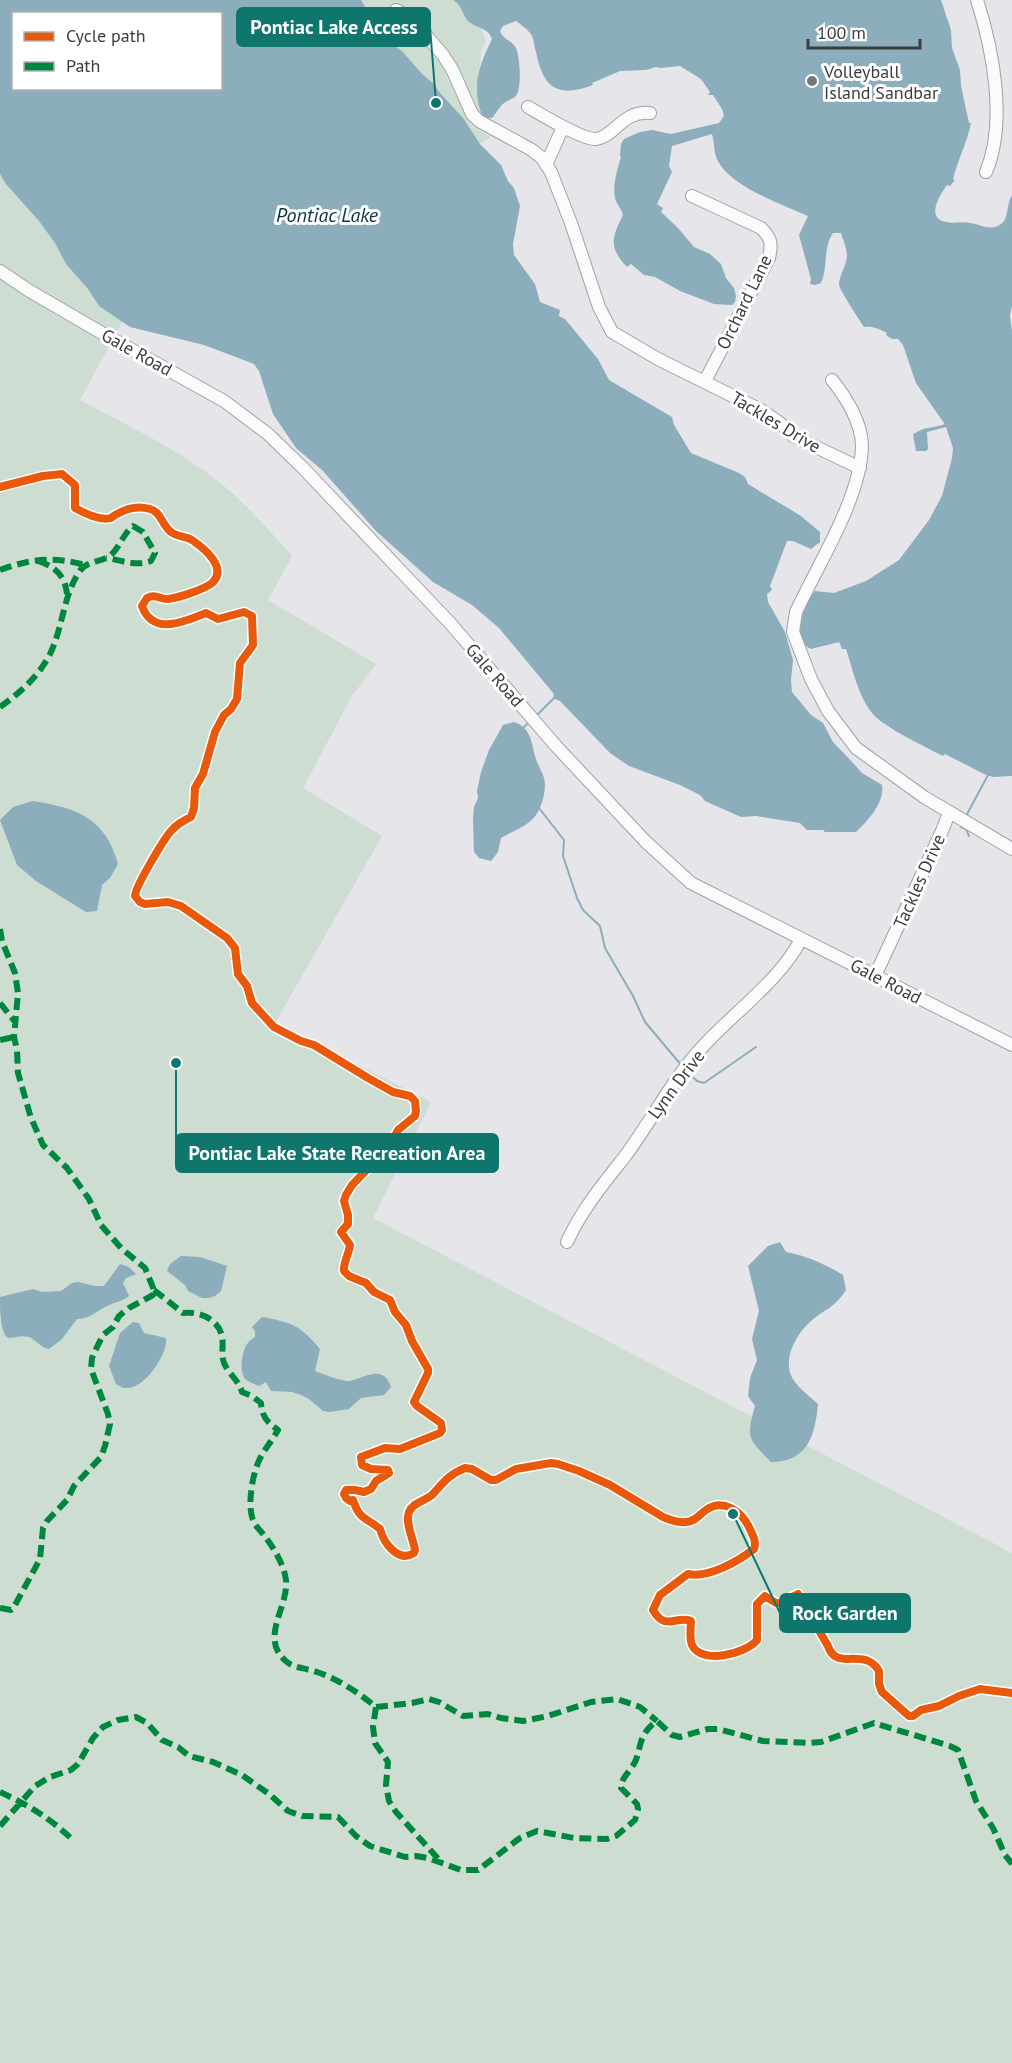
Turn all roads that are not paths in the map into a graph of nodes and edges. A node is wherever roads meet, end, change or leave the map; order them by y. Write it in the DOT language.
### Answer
graph roads {
  1 [pos="977,0"];
  2 [pos="396,10"];
  3 [pos="528,108"];
  4 [pos="650,113"];
  5 [pos="563,127"];
  6 [pos="546,165"];
  7 [pos="986,172"];
  8 [pos="692,196"];
  9 [pos="0,271"];
  10 [pos="832,380"];
  11 [pos="705,381"];
  12 [pos="860,468"];
  13 [pos="948,813"];
  14 [pos="1012,849"];
  15 [pos="801,939"];
  16 [pos="875,976"];
  17 [pos="1012,1045"];
  18 [pos="567,1242"];
  1 -- 7 [label="street"];
  2 -- 6 [label="street, Tackles Drive"];
  3 -- 5 [label="street"];
  4 -- 5 [label="street"];
  5 -- 6 [label="street"];
  6 -- 11 [label="street, Tackles Drive"];
  8 -- 11 [label="street, Orchard Lane"];
  9 -- 15 [label="street, Gale Road"];
  10 -- 12 [label="street"];
  11 -- 12 [label="street, Tackles Drive"];
  12 -- 13 [label="street, Tackles Drive"];
  13 -- 14 [label="street"];
  13 -- 16 [label="street, Tackles Drive"];
  15 -- 16 [label="street, Gale Road"];
  15 -- 18 [label="street, Lynn Drive"];
  16 -- 17 [label="street, Gale Road"];
}
